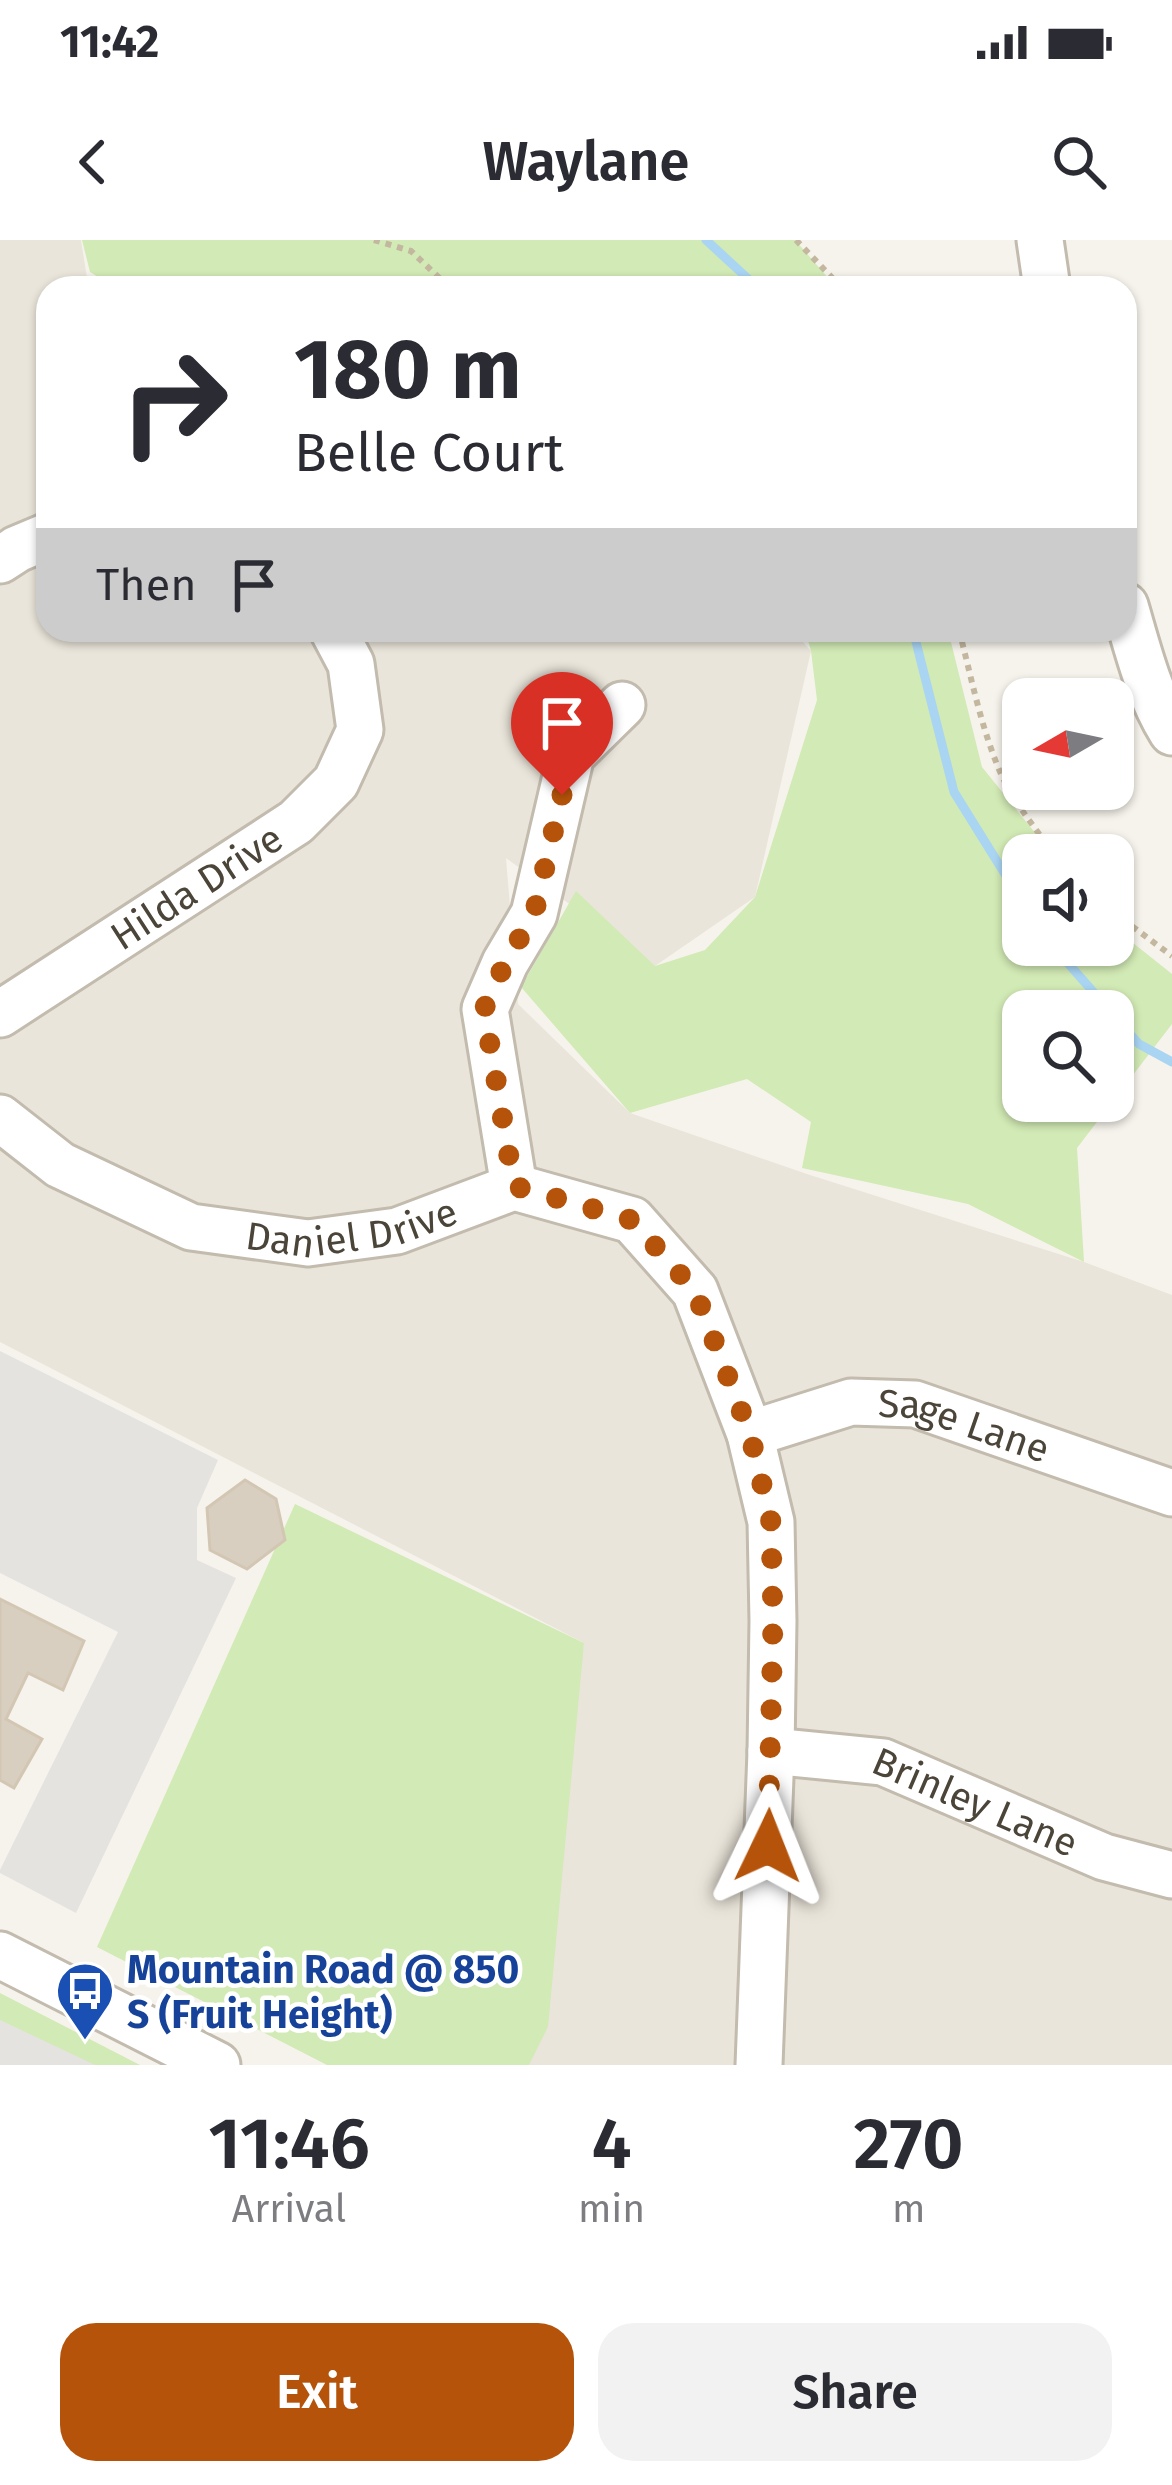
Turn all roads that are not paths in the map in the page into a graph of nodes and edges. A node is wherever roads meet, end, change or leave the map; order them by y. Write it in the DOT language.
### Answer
graph roads {
  1 [pos="1040,240"];
  2 [pos="1045,276"];
  3 [pos="36,542"];
  4 [pos="0,560"];
  5 [pos="339,642"];
  6 [pos="1135,642"];
  7 [pos="622,705"];
  8 [pos="1172,732"];
  9 [pos="0,1014"];
  10 [pos="0,1118"];
  11 [pos="514,1186"];
  12 [pos="750,1434"];
  13 [pos="1172,1493"];
  14 [pos="771,1751"];
  15 [pos="1172,1875"];
  16 [pos="0,1955"];
  17 [pos="217,2065"];
  18 [pos="759,2065"];
  1 -- 2 [label="street"];
  3 -- 4 [label="street"];
  5 -- 9 [label="street, Hilda Drive"];
  6 -- 8 [label="street"];
  7 -- 11 [label="street"];
  10 -- 11 [label="street, Daniel Drive"];
  11 -- 12 [label="street"];
  12 -- 13 [label="street, Sage Lane"];
  12 -- 14 [label="street"];
  14 -- 15 [label="street, Brinley Lane"];
  14 -- 18 [label="street"];
  16 -- 17 [label="street"];
}
